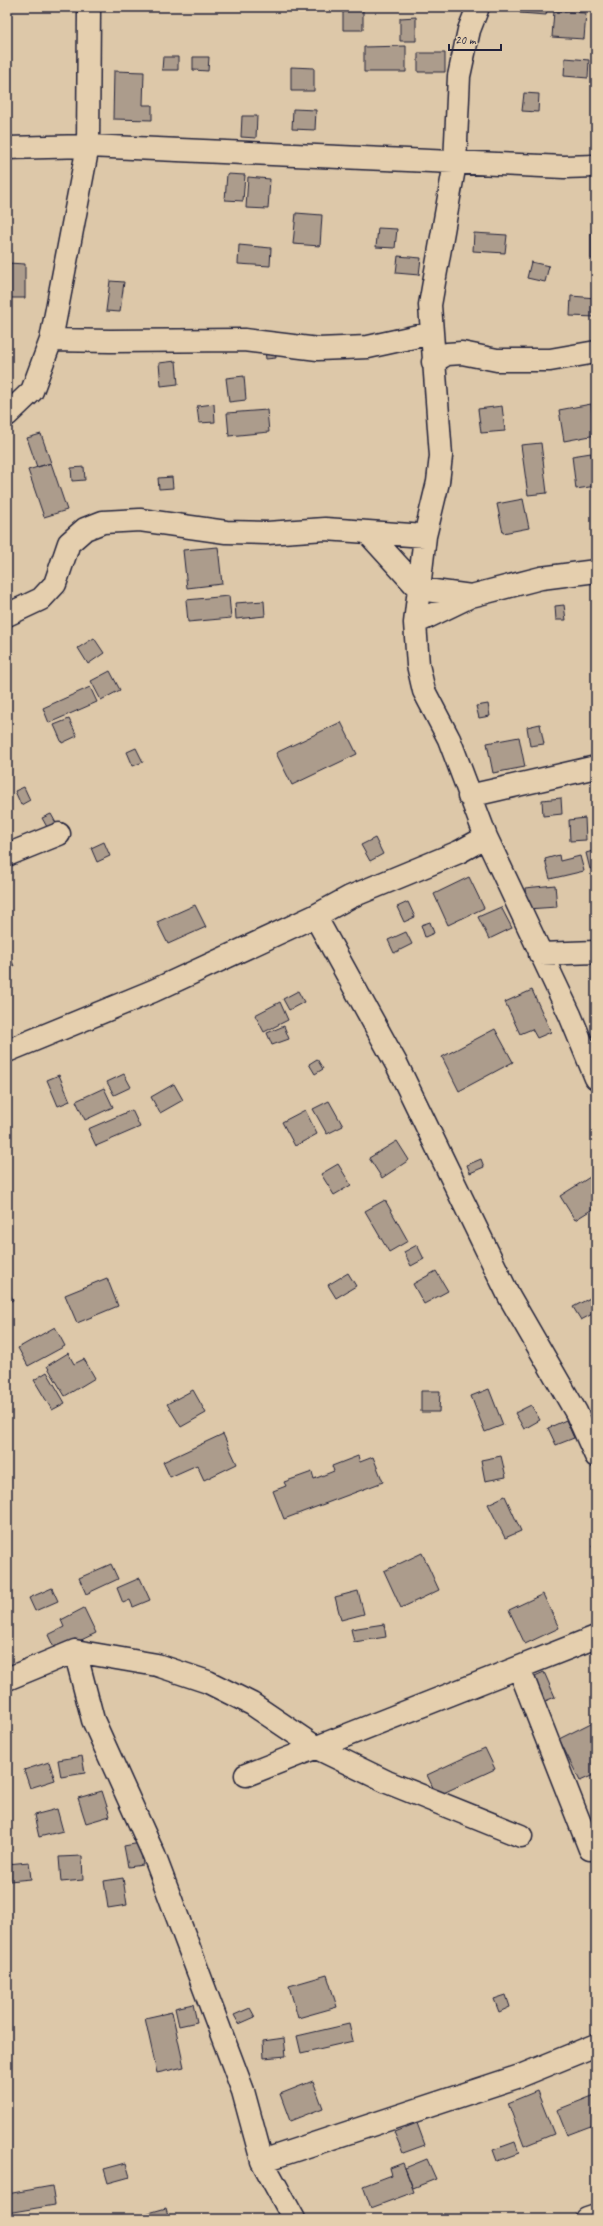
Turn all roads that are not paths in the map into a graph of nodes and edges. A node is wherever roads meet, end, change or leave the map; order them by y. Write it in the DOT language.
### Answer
graph roads {
  1 [pos="89,7"];
  2 [pos="478,7"];
  3 [pos="88,146"];
  4 [pos="7,148"];
  5 [pos="455,163"];
  6 [pos="596,166"];
  7 [pos="432,332"];
  8 [pos="51,340"];
  9 [pos="596,352"];
  10 [pos="433,362"];
  11 [pos="7,415"];
  12 [pos="368,533"];
  13 [pos="425,536"];
  14 [pos="596,571"];
  15 [pos="419,589"];
  16 [pos="471,596"];
  17 [pos="7,615"];
  18 [pos="415,623"];
  19 [pos="596,767"];
  20 [pos="469,796"];
  21 [pos="59,834"];
  22 [pos="486,838"];
  23 [pos="7,855"];
  24 [pos="315,916"];
  25 [pos="596,952"];
  26 [pos="540,954"];
  27 [pos="7,1051"];
  28 [pos="596,1078"];
  29 [pos="596,1456"];
  30 [pos="596,1637"];
  31 [pos="75,1651"];
  32 [pos="519,1668"];
  33 [pos="7,1679"];
  34 [pos="317,1748"];
  35 [pos="246,1775"];
  36 [pos="521,1836"];
  37 [pos="590,1849"];
  38 [pos="596,2045"];
  39 [pos="262,2161"];
  40 [pos="596,2216"];
  41 [pos="294,2219"];
  42 [pos="587,2219"];
  1 -- 3 [label="street"];
  2 -- 5 [label="street"];
  3 -- 4 [label="street"];
  3 -- 5 [label="street"];
  3 -- 8 [label="street"];
  5 -- 6 [label="street"];
  5 -- 7 [label="street"];
  7 -- 8 [label="street"];
  7 -- 10 [label="street"];
  8 -- 11 [label="street"];
  9 -- 10 [label="street"];
  10 -- 13 [label="street"];
  12 -- 13 [label="street"];
  12 -- 15 [label="street"];
  12 -- 17 [label="street"];
  13 -- 15 [label="street"];
  14 -- 16 [label="street"];
  15 -- 16 [label="street"];
  15 -- 18 [label="street"];
  16 -- 18 [label="street"];
  18 -- 20 [label="street"];
  19 -- 20 [label="street"];
  20 -- 22 [label="street"];
  21 -- 23 [label="street"];
  22 -- 24 [label="street"];
  22 -- 26 [label="street"];
  24 -- 27 [label="street"];
  24 -- 29 [label="street"];
  25 -- 26 [label="street"];
  26 -- 28 [label="street"];
  30 -- 32 [label="street"];
  31 -- 33 [label="street"];
  31 -- 34 [label="street"];
  31 -- 39 [label="street"];
  32 -- 34 [label="street"];
  32 -- 37 [label="street"];
  34 -- 35 [label="street"];
  34 -- 36 [label="street"];
  38 -- 39 [label="street"];
  39 -- 41 [label="street"];
  40 -- 42 [label="street"];
}
